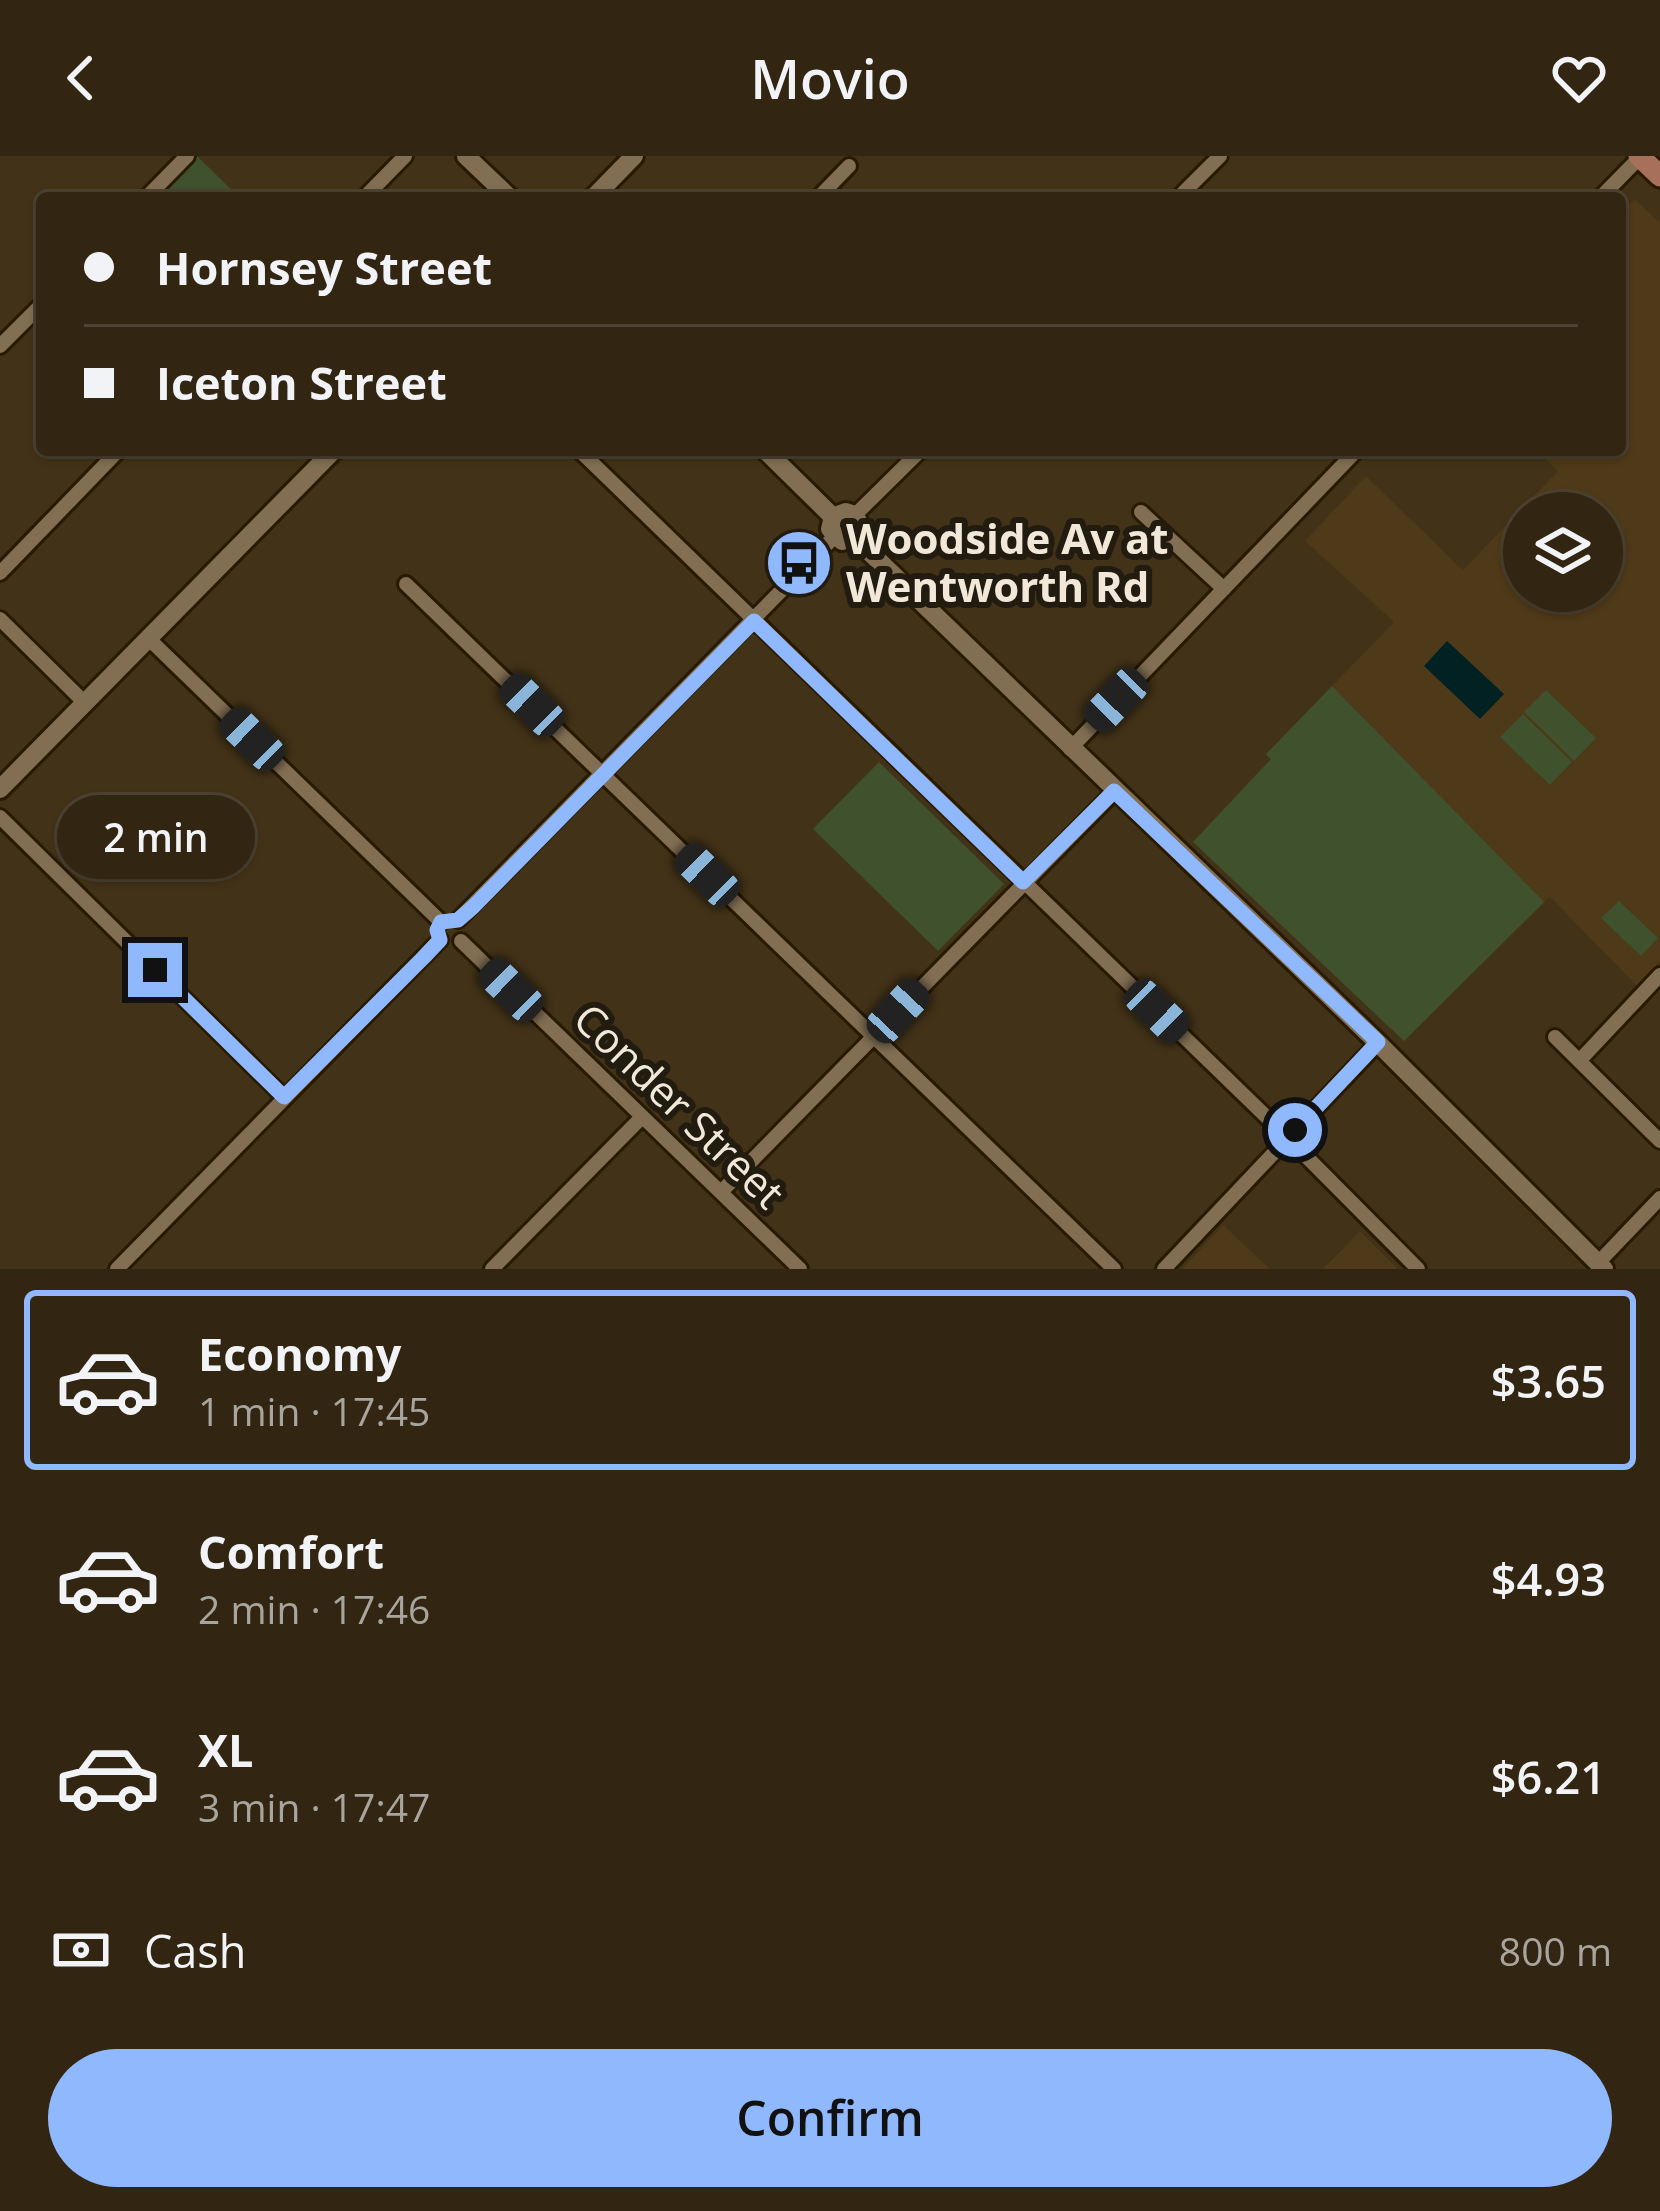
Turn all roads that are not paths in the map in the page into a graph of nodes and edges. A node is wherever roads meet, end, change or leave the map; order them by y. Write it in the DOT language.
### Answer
graph roads {
  1 [pos="187,156"];
  2 [pos="405,156"];
  3 [pos="466,156"];
  4 [pos="634,156"];
  5 [pos="1220,156"];
  6 [pos="1639,156"];
  7 [pos="849,166"];
  8 [pos="1660,176"];
  9 [pos="152,192"];
  10 [pos="370,192"];
  11 [pos="504,192"];
  12 [pos="599,192"];
  13 [pos="824,192"];
  14 [pos="1184,192"];
  15 [pos="1606,192"];
  16 [pos="36,310"];
  17 [pos="0,346"];
  18 [pos="113,456"];
  19 [pos="328,456"];
  20 [pos="586,456"];
  21 [pos="771,456"];
  22 [pos="915,456"];
  23 [pos="1352,456"];
  24 [pos="1141,512"];
  25 [pos="855,515"];
  26 [pos="841,530"];
  27 [pos="0,573"];
  28 [pos="406,584"];
  29 [pos="1224,589"];
  30 [pos="0,619"];
  31 [pos="754,621"];
  32 [pos="149,639"];
  33 [pos="86,703"];
  34 [pos="1070,749"];
  35 [pos="602,772"];
  36 [pos="0,789"];
  37 [pos="1114,791"];
  38 [pos="0,817"];
  39 [pos="1023,882"];
  40 [pos="458,920"];
  41 [pos="441,922"];
  42 [pos="440,940"];
  43 [pos="461,941"];
  44 [pos="1660,975"];
  45 [pos="873,1037"];
  46 [pos="1555,1037"];
  47 [pos="1378,1042"];
  48 [pos="1581,1059"];
  49 [pos="284,1097"];
  50 [pos="642,1117"];
  51 [pos="1288,1138"];
  52 [pos="1660,1141"];
  53 [pos="721,1192"];
  54 [pos="1660,1198"];
  55 [pos="1601,1266"];
  56 [pos="117,1269"];
  57 [pos="492,1269"];
  58 [pos="800,1269"];
  59 [pos="1114,1269"];
  60 [pos="1164,1269"];
  61 [pos="1418,1269"];
  1 -- 9 [label="street"];
  2 -- 10 [label="street"];
  3 -- 11 [label="street"];
  4 -- 12 [label="street"];
  5 -- 14 [label="street"];
  6 -- 8 [label="main road"];
  6 -- 15 [label="street"];
  7 -- 13 [label="street"];
  16 -- 17 [label="street"];
  18 -- 27 [label="street"];
  19 -- 32 [label="street"];
  20 -- 31 [label="street"];
  21 -- 26 [label="street"];
  22 -- 25 [label="street"];
  23 -- 29 [label="street"];
  24 -- 29 [label="street"];
  25 -- 26 [label="street"];
  26 -- 31 [label="street"];
  26 -- 34 [label="street"];
  28 -- 35 [label="street"];
  29 -- 34 [label="street"];
  30 -- 33 [label="street"];
  31 -- 35 [label="street"];
  31 -- 39 [label="street"];
  32 -- 33 [label="street"];
  32 -- 41 [label="street"];
  33 -- 36 [label="street"];
  34 -- 37 [label="street"];
  35 -- 40 [label="street"];
  35 -- 45 [label="street"];
  37 -- 39 [label="street"];
  37 -- 47 [label="street"];
  38 -- 49 [label="street"];
  39 -- 45 [label="street"];
  39 -- 51 [label="street"];
  40 -- 41 [label="street"];
  40 -- 43 [label="street"];
  41 -- 42 [label="street"];
  42 -- 43 [label="street"];
  42 -- 49 [label="street"];
  43 -- 50 [label="street, Conder Street"];
  44 -- 48 [label="street"];
  45 -- 53 [label="street"];
  45 -- 59 [label="street"];
  46 -- 48 [label="street"];
  47 -- 51 [label="street"];
  47 -- 55 [label="street"];
  48 -- 52 [label="street"];
  49 -- 56 [label="street"];
  50 -- 53 [label="street, Conder Street"];
  50 -- 57 [label="street"];
  51 -- 60 [label="street"];
  51 -- 61 [label="street"];
  53 -- 58 [label="street, Conder Street"];
  54 -- 55 [label="street"];
}
